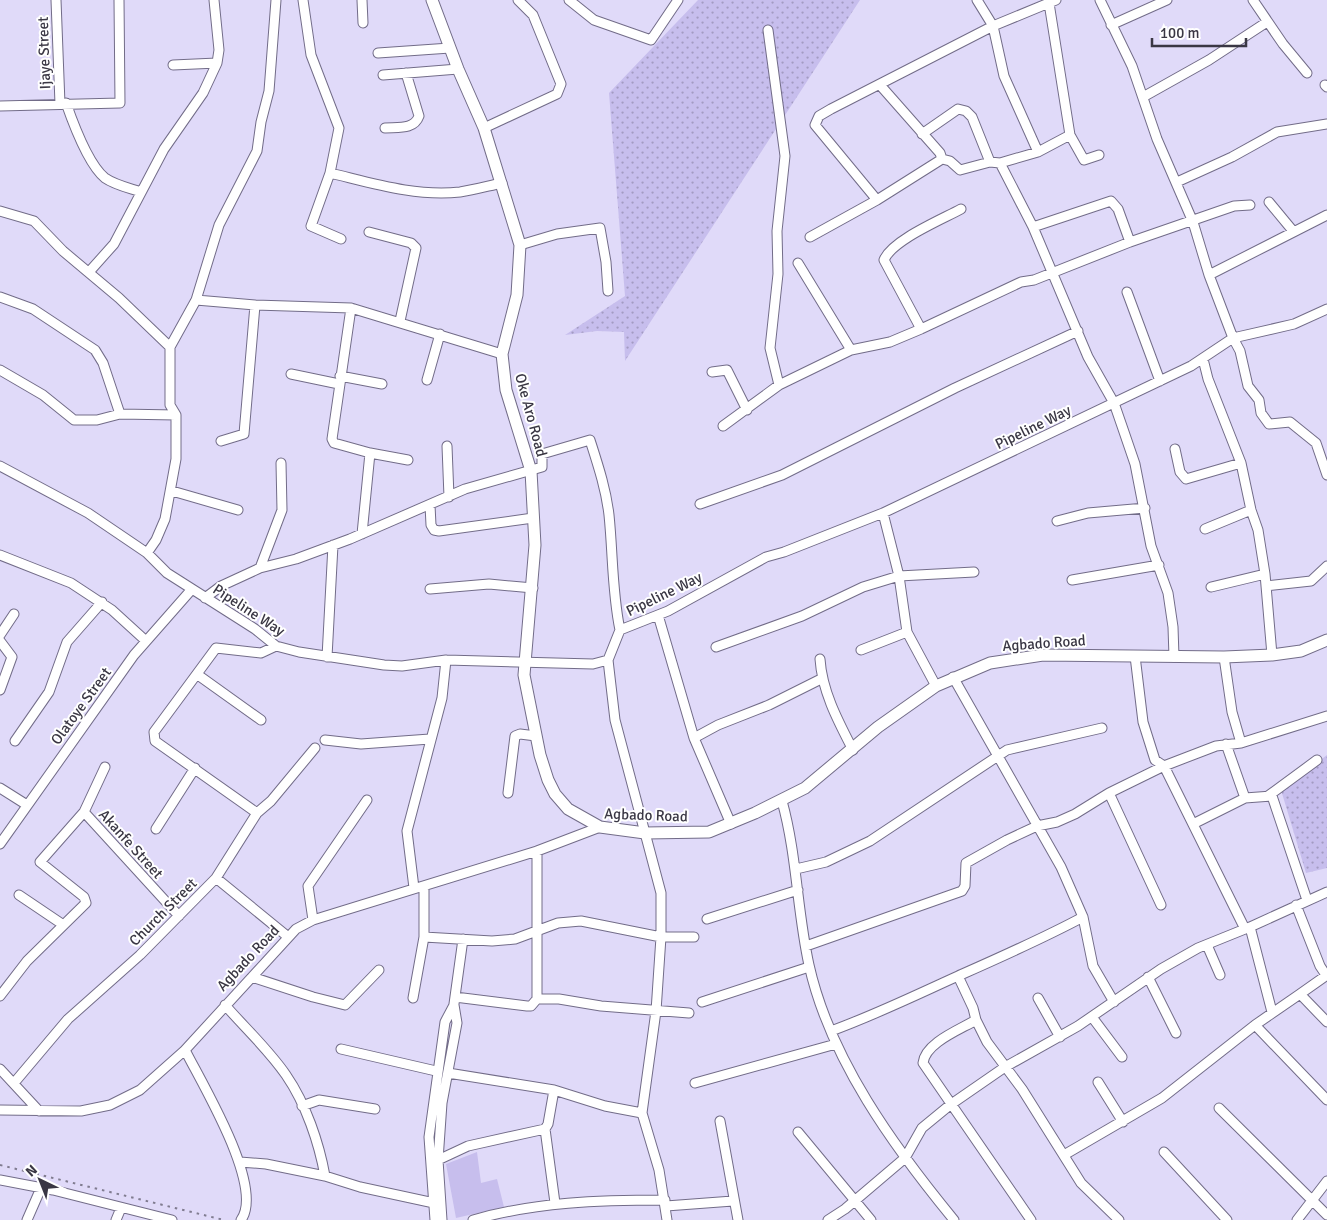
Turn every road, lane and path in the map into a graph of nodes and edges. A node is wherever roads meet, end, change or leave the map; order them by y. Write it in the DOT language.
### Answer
graph roads {
  1 [pos="56,0"];
  2 [pos="119,0"];
  3 [pos="214,0"];
  4 [pos="276,0"];
  5 [pos="304,0"];
  6 [pos="362,0"];
  7 [pos="432,0"];
  8 [pos="518,0"];
  9 [pos="569,0"];
  10 [pos="678,0"];
  11 [pos="977,0"];
  12 [pos="1100,0"];
  13 [pos="1168,0"];
  14 [pos="1253,0"];
  15 [pos="1052,2"];
  16 [pos="363,22"];
  17 [pos="1267,22"];
  18 [pos="1111,25"];
  19 [pos="993,26"];
  20 [pos="768,30"];
  21 [pos="450,48"];
  22 [pos="378,53"];
  23 [pos="217,63"];
  24 [pos="173,65"];
  25 [pos="458,69"];
  26 [pos="406,73"];
  27 [pos="1307,73"];
  28 [pos="383,75"];
  29 [pos="880,85"];
  30 [pos="1144,97"];
  31 [pos="63,104"];
  32 [pos="0,106"];
  33 [pos="1327,124"];
  34 [pos="385,128"];
  35 [pos="484,128"];
  36 [pos="922,134"];
  37 [pos="1070,135"];
  38 [pos="1038,152"];
  39 [pos="1099,155"];
  40 [pos="942,159"];
  41 [pos="990,162"];
  42 [pos="1000,162"];
  43 [pos="330,173"];
  44 [pos="1177,182"];
  45 [pos="502,183"];
  46 [pos="141,192"];
  47 [pos="877,200"];
  48 [pos="1269,202"];
  49 [pos="1250,204"];
  50 [pos="961,209"];
  51 [pos="0,211"];
  52 [pos="1327,215"];
  53 [pos="1193,222"];
  54 [pos="1033,227"];
  55 [pos="1293,231"];
  56 [pos="369,232"];
  57 [pos="810,237"];
  58 [pos="341,239"];
  59 [pos="1130,242"];
  60 [pos="520,245"];
  61 [pos="798,262"];
  62 [pos="89,272"];
  63 [pos="1051,272"];
  64 [pos="1209,275"];
  65 [pos="608,291"];
  66 [pos="1127,292"];
  67 [pos="0,297"];
  68 [pos="196,300"];
  69 [pos="255,305"];
  70 [pos="352,308"];
  71 [pos="1327,309"];
  72 [pos="400,321"];
  73 [pos="921,329"];
  74 [pos="1078,331"];
  75 [pos="440,334"];
  76 [pos="1233,338"];
  77 [pos="170,347"];
  78 [pos="852,350"];
  79 [pos="502,354"];
  80 [pos="1203,359"];
  81 [pos="0,370"];
  82 [pos="712,372"];
  83 [pos="291,374"];
  84 [pos="339,380"];
  85 [pos="427,380"];
  86 [pos="1160,381"];
  87 [pos="382,384"];
  88 [pos="779,385"];
  89 [pos="1114,403"];
  90 [pos="747,410"];
  91 [pos="120,414"];
  92 [pos="176,414"];
  93 [pos="723,426"];
  94 [pos="221,441"];
  95 [pos="447,446"];
  96 [pos="1175,449"];
  97 [pos="370,453"];
  98 [pos="408,460"];
  99 [pos="281,463"];
  100 [pos="1242,463"];
  101 [pos="0,466"];
  102 [pos="531,471"];
  103 [pos="1327,475"];
  104 [pos="172,491"];
  105 [pos="448,497"];
  106 [pos="700,504"];
  107 [pos="430,505"];
  108 [pos="1145,508"];
  109 [pos="238,510"];
  110 [pos="1251,510"];
  111 [pos="882,513"];
  112 [pos="533,518"];
  113 [pos="1057,521"];
  114 [pos="1205,528"];
  115 [pos="362,534"];
  116 [pos="333,545"];
  117 [pos="146,553"];
  118 [pos="0,555"];
  119 [pos="1159,565"];
  120 [pos="1327,566"];
  121 [pos="260,568"];
  122 [pos="974,572"];
  123 [pos="1265,574"];
  124 [pos="900,576"];
  125 [pos="1072,580"];
  126 [pos="1266,586"];
  127 [pos="1211,587"];
  128 [pos="533,588"];
  129 [pos="192,589"];
  130 [pos="430,589"];
  131 [pos="205,598"];
  132 [pos="102,602"];
  133 [pos="14,614"];
  134 [pos="658,615"];
  135 [pos="620,630"];
  136 [pos="907,632"];
  137 [pos="0,635"];
  138 [pos="1327,640"];
  139 [pos="146,641"];
  140 [pos="0,642"];
  141 [pos="276,646"];
  142 [pos="716,647"];
  143 [pos="861,650"];
  144 [pos="1272,655"];
  145 [pos="327,656"];
  146 [pos="1135,656"];
  147 [pos="1174,657"];
  148 [pos="1224,657"];
  149 [pos="820,659"];
  150 [pos="446,660"];
  151 [pos="608,660"];
  152 [pos="524,662"];
  153 [pos="198,675"];
  154 [pos="953,677"];
  155 [pos="821,678"];
  156 [pos="936,686"];
  157 [pos="0,690"];
  158 [pos="1327,716"];
  159 [pos="261,720"];
  160 [pos="1102,728"];
  161 [pos="536,736"];
  162 [pos="694,738"];
  163 [pos="430,739"];
  164 [pos="325,740"];
  165 [pos="16,741"];
  166 [pos="1241,743"];
  167 [pos="1226,744"];
  168 [pos="315,748"];
  169 [pos="853,750"];
  170 [pos="998,756"];
  171 [pos="1318,760"];
  172 [pos="1164,766"];
  173 [pos="105,767"];
  174 [pos="195,768"];
  175 [pos="0,788"];
  176 [pos="508,793"];
  177 [pos="1108,793"];
  178 [pos="1268,796"];
  179 [pos="1245,798"];
  180 [pos="367,800"];
  181 [pos="782,801"];
  182 [pos="27,805"];
  183 [pos="84,812"];
  184 [pos="257,814"];
  185 [pos="731,824"];
  186 [pos="1193,824"];
  187 [pos="1037,826"];
  188 [pos="600,828"];
  189 [pos="156,829"];
  190 [pos="645,833"];
  191 [pos="0,844"];
  192 [pos="537,851"];
  193 [pos="796,869"];
  194 [pos="216,878"];
  195 [pos="424,886"];
  196 [pos="414,888"];
  197 [pos="798,890"];
  198 [pos="1327,892"];
  199 [pos="19,895"];
  200 [pos="1307,900"];
  201 [pos="1161,905"];
  202 [pos="1296,905"];
  203 [pos="179,916"];
  204 [pos="1083,917"];
  205 [pos="707,919"];
  206 [pos="313,920"];
  207 [pos="62,924"];
  208 [pos="1247,928"];
  209 [pos="535,933"];
  210 [pos="287,936"];
  211 [pos="424,937"];
  212 [pos="661,937"];
  213 [pos="694,937"];
  214 [pos="463,939"];
  215 [pos="1207,945"];
  216 [pos="806,946"];
  217 [pos="809,967"];
  218 [pos="379,970"];
  219 [pos="1220,975"];
  220 [pos="1327,975"];
  221 [pos="958,976"];
  222 [pos="252,977"];
  223 [pos="1148,977"];
  224 [pos="1300,994"];
  225 [pos="0,996"];
  226 [pos="413,998"];
  227 [pos="1038,998"];
  228 [pos="537,999"];
  229 [pos="455,1001"];
  230 [pos="702,1002"];
  231 [pos="1114,1002"];
  232 [pos="224,1005"];
  233 [pos="656,1011"];
  234 [pos="1272,1012"];
  235 [pos="689,1013"];
  236 [pos="1092,1017"];
  237 [pos="976,1020"];
  238 [pos="1327,1022"];
  239 [pos="1255,1025"];
  240 [pos="831,1032"];
  241 [pos="1176,1033"];
  242 [pos="1060,1037"];
  243 [pos="836,1044"];
  244 [pos="341,1049"];
  245 [pos="185,1050"];
  246 [pos="1122,1056"];
  247 [pos="1005,1067"];
  248 [pos="0,1070"];
  249 [pos="436,1071"];
  250 [pos="448,1073"];
  251 [pos="1098,1082"];
  252 [pos="14,1083"];
  253 [pos="695,1083"];
  254 [pos="554,1090"];
  255 [pos="1327,1100"];
  256 [pos="950,1105"];
  257 [pos="302,1106"];
  258 [pos="1219,1108"];
  259 [pos="375,1109"];
  260 [pos="0,1110"];
  261 [pos="39,1110"];
  262 [pos="642,1113"];
  263 [pos="720,1121"];
  264 [pos="1123,1122"];
  265 [pos="545,1129"];
  266 [pos="798,1132"];
  267 [pos="1164,1152"];
  268 [pos="1064,1155"];
  269 [pos="905,1158"];
  270 [pos="438,1160"];
  271 [pos="240,1162"];
  272 [pos="325,1176"];
  273 [pos="0,1180"];
  274 [pos="1327,1180"];
  275 [pos="41,1188"];
  276 [pos="733,1201"];
  277 [pos="855,1201"];
  278 [pos="1311,1202"];
  279 [pos="434,1203"];
  280 [pos="555,1203"];
  281 [pos="665,1203"];
  282 [pos="121,1208"];
  283 [pos="1327,1215"];
  284 [pos="27,1220"];
  285 [pos="116,1220"];
  286 [pos="172,1220"];
  287 [pos="241,1220"];
  288 [pos="436,1220"];
  289 [pos="442,1220"];
  290 [pos="472,1220"];
  291 [pos="667,1220"];
  292 [pos="738,1220"];
  293 [pos="828,1220"];
  294 [pos="871,1220"];
  295 [pos="954,1220"];
  296 [pos="1031,1220"];
  297 [pos="1119,1220"];
  298 [pos="1227,1220"];
  299 [pos="1297,1220"];
  1 -- 31 [label="street, Ijaye Street"];
  2 -- 31 [label="street"];
  3 -- 23 [label="street"];
  4 -- 68 [label="street"];
  5 -- 43 [label="street"];
  6 -- 16 [label="street"];
  7 -- 21 [label="main road, Oke Aro Road"];
  8 -- 35 [label="street"];
  9 -- 10 [label="street"];
  11 -- 19 [label="street"];
  12 -- 18 [label="street"];
  13 -- 18 [label="street"];
  14 -- 17 [label="street"];
  15 -- 19 [label="street"];
  15 -- 37 [label="street"];
  17 -- 27 [label="street"];
  17 -- 30 [label="street"];
  18 -- 30 [label="street"];
  19 -- 29 [label="street"];
  19 -- 38 [label="street"];
  20 -- 88 [label="street"];
  21 -- 22 [label="street"];
  21 -- 25 [label="main road, Oke Aro Road"];
  23 -- 24 [label="street"];
  23 -- 46 [label="street"];
  25 -- 26 [label="street"];
  25 -- 35 [label="main road, Oke Aro Road"];
  26 -- 28 [label="street"];
  26 -- 34 [label="street"];
  29 -- 36 [label="street"];
  29 -- 47 [label="street"];
  30 -- 44 [label="street"];
  31 -- 32 [label="street"];
  31 -- 46 [label="street, Ijaye Street"];
  33 -- 44 [label="street"];
  35 -- 45 [label="main road, Oke Aro Road"];
  36 -- 40 [label="street"];
  36 -- 41 [label="street"];
  37 -- 38 [label="street"];
  37 -- 39 [label="street"];
  38 -- 42 [label="street"];
  40 -- 41 [label="street"];
  40 -- 47 [label="street"];
  41 -- 42 [label="street"];
  42 -- 54 [label="street"];
  43 -- 45 [label="street"];
  43 -- 58 [label="street"];
  44 -- 53 [label="street"];
  45 -- 60 [label="main road, Oke Aro Road"];
  46 -- 62 [label="street"];
  47 -- 57 [label="street"];
  48 -- 55 [label="street"];
  49 -- 53 [label="street"];
  50 -- 73 [label="street"];
  51 -- 62 [label="street"];
  52 -- 55 [label="street"];
  53 -- 59 [label="street"];
  53 -- 64 [label="street"];
  54 -- 59 [label="street"];
  54 -- 63 [label="street"];
  55 -- 64 [label="street"];
  56 -- 72 [label="street"];
  59 -- 63 [label="street"];
  60 -- 65 [label="street"];
  60 -- 79 [label="main road, Oke Aro Road"];
  61 -- 78 [label="street"];
  62 -- 77 [label="street"];
  63 -- 73 [label="street"];
  63 -- 74 [label="street"];
  64 -- 76 [label="street"];
  66 -- 86 [label="street"];
  67 -- 91 [label="street"];
  68 -- 69 [label="street"];
  68 -- 77 [label="street"];
  69 -- 70 [label="street"];
  69 -- 94 [label="street"];
  70 -- 72 [label="street"];
  70 -- 84 [label="street"];
  71 -- 76 [label="street, Pipeline Way"];
  72 -- 75 [label="street"];
  73 -- 78 [label="street"];
  74 -- 89 [label="street"];
  74 -- 106 [label="street"];
  75 -- 79 [label="street"];
  75 -- 85 [label="street"];
  76 -- 80 [label="street, Pipeline Way"];
  76 -- 103 [label="street"];
  77 -- 92 [label="street"];
  78 -- 88 [label="street"];
  79 -- 102 [label="main road, Oke Aro Road"];
  80 -- 86 [label="street, Pipeline Way"];
  80 -- 100 [label="street"];
  81 -- 91 [label="street"];
  82 -- 90 [label="street"];
  83 -- 84 [label="street"];
  84 -- 87 [label="street"];
  84 -- 97 [label="street"];
  86 -- 89 [label="street, Pipeline Way"];
  88 -- 90 [label="street"];
  89 -- 108 [label="street"];
  89 -- 111 [label="street, Pipeline Way"];
  90 -- 93 [label="street"];
  91 -- 92 [label="street"];
  92 -- 104 [label="street"];
  95 -- 105 [label="street"];
  96 -- 100 [label="street"];
  97 -- 98 [label="street"];
  97 -- 115 [label="street"];
  99 -- 121 [label="street"];
  100 -- 110 [label="street"];
  101 -- 117 [label="street, Pipeline Way"];
  102 -- 105 [label="street"];
  102 -- 112 [label="main road, Oke Aro Road"];
  102 -- 135 [label="street"];
  104 -- 109 [label="street"];
  104 -- 117 [label="street"];
  105 -- 107 [label="street"];
  107 -- 112 [label="street"];
  107 -- 115 [label="street"];
  108 -- 113 [label="street"];
  108 -- 119 [label="street"];
  110 -- 114 [label="street"];
  110 -- 123 [label="street"];
  111 -- 124 [label="street"];
  111 -- 134 [label="street, Pipeline Way"];
  112 -- 128 [label="main road, Oke Aro Road"];
  115 -- 116 [label="street"];
  116 -- 121 [label="street"];
  116 -- 145 [label="street"];
  117 -- 129 [label="street, Pipeline Way"];
  118 -- 132 [label="street"];
  119 -- 125 [label="street"];
  119 -- 147 [label="street"];
  120 -- 126 [label="street"];
  121 -- 131 [label="street"];
  122 -- 124 [label="street"];
  123 -- 126 [label="street"];
  123 -- 127 [label="street"];
  124 -- 136 [label="street"];
  124 -- 142 [label="street"];
  126 -- 144 [label="street"];
  128 -- 130 [label="street"];
  128 -- 152 [label="main road, Oke Aro Road"];
  129 -- 131 [label="street, Pipeline Way"];
  129 -- 139 [label="street, Olatoye Street"];
  131 -- 141 [label="street, Pipeline Way"];
  132 -- 139 [label="street"];
  132 -- 165 [label="street"];
  133 -- 137 [label="street"];
  134 -- 135 [label="street, Pipeline Way"];
  134 -- 162 [label="street"];
  135 -- 151 [label="street, Pipeline Way"];
  136 -- 143 [label="street"];
  136 -- 156 [label="street"];
  138 -- 144 [label="main road, Agbado Road"];
  139 -- 182 [label="street, Olatoye Street"];
  140 -- 157 [label="street"];
  141 -- 145 [label="street, Pipeline Way"];
  141 -- 153 [label="street"];
  144 -- 148 [label="main road, Agbado Road"];
  145 -- 150 [label="street, Pipeline Way"];
  146 -- 147 [label="main road, Agbado Road"];
  146 -- 154 [label="main road, Agbado Road"];
  146 -- 172 [label="street"];
  147 -- 148 [label="main road, Agbado Road"];
  148 -- 166 [label="street"];
  149 -- 155 [label="street"];
  150 -- 152 [label="street, Pipeline Way"];
  150 -- 163 [label="street"];
  151 -- 152 [label="street, Pipeline Way"];
  151 -- 190 [label="street"];
  152 -- 161 [label="main road, Oke Aro Road"];
  153 -- 159 [label="street"];
  153 -- 174 [label="street"];
  154 -- 156 [label="main road, Agbado Road"];
  154 -- 170 [label="street"];
  155 -- 162 [label="street"];
  155 -- 169 [label="street"];
  156 -- 169 [label="main road, Agbado Road"];
  158 -- 166 [label="street"];
  160 -- 170 [label="street"];
  161 -- 176 [label="street"];
  161 -- 188 [label="main road, Oke Aro Road"];
  162 -- 185 [label="street"];
  163 -- 164 [label="street"];
  163 -- 196 [label="street"];
  166 -- 167 [label="street"];
  167 -- 172 [label="street"];
  167 -- 179 [label="street"];
  168 -- 184 [label="street, Church Street"];
  169 -- 181 [label="main road, Agbado Road"];
  170 -- 187 [label="street"];
  170 -- 193 [label="street"];
  171 -- 178 [label="street"];
  172 -- 177 [label="street"];
  172 -- 186 [label="street"];
  173 -- 183 [label="street"];
  174 -- 184 [label="street"];
  174 -- 189 [label="street"];
  175 -- 182 [label="street"];
  177 -- 187 [label="street"];
  177 -- 201 [label="street"];
  178 -- 179 [label="street"];
  178 -- 200 [label="street"];
  179 -- 186 [label="street"];
  180 -- 206 [label="street"];
  181 -- 185 [label="main road, Agbado Road"];
  181 -- 193 [label="street"];
  182 -- 191 [label="street, Olatoye Street"];
  183 -- 203 [label="street, Akanfe Street"];
  183 -- 207 [label="street"];
  184 -- 194 [label="street, Church Street"];
  185 -- 190 [label="main road, Agbado Road"];
  186 -- 208 [label="street"];
  187 -- 204 [label="street"];
  187 -- 216 [label="street"];
  188 -- 190 [label="main road, Agbado Road"];
  188 -- 192 [label="street, Agbado Road"];
  190 -- 212 [label="street"];
  192 -- 195 [label="street, Agbado Road"];
  192 -- 209 [label="street"];
  193 -- 197 [label="street"];
  194 -- 203 [label="street, Church Street"];
  194 -- 210 [label="street"];
  195 -- 196 [label="street, Agbado Road"];
  195 -- 211 [label="street"];
  196 -- 206 [label="street, Agbado Road"];
  197 -- 205 [label="street"];
  197 -- 216 [label="street"];
  198 -- 200 [label="street"];
  199 -- 207 [label="street"];
  200 -- 202 [label="street"];
  202 -- 208 [label="street"];
  202 -- 220 [label="street"];
  203 -- 252 [label="street, Church Street"];
  204 -- 221 [label="street"];
  204 -- 231 [label="street"];
  206 -- 210 [label="street, Agbado Road"];
  207 -- 225 [label="street"];
  208 -- 215 [label="street"];
  208 -- 234 [label="street"];
  209 -- 212 [label="street"];
  209 -- 214 [label="street"];
  209 -- 228 [label="street"];
  210 -- 222 [label="street, Agbado Road"];
  211 -- 214 [label="street"];
  211 -- 226 [label="street"];
  212 -- 213 [label="street"];
  212 -- 233 [label="street"];
  214 -- 229 [label="street"];
  215 -- 219 [label="street"];
  215 -- 223 [label="street"];
  216 -- 217 [label="street"];
  217 -- 230 [label="street"];
  217 -- 240 [label="street"];
  218 -- 222 [label="street"];
  220 -- 224 [label="street"];
  221 -- 237 [label="street"];
  221 -- 240 [label="street"];
  222 -- 232 [label="street, Agbado Road"];
  223 -- 231 [label="street"];
  223 -- 241 [label="street"];
  224 -- 234 [label="street"];
  224 -- 238 [label="street"];
  227 -- 242 [label="street"];
  228 -- 229 [label="street"];
  228 -- 233 [label="street"];
  229 -- 249 [label="street"];
  229 -- 250 [label="street"];
  229 -- 288 [label="street"];
  231 -- 236 [label="street"];
  232 -- 245 [label="street, Agbado Road"];
  232 -- 257 [label="street"];
  233 -- 235 [label="street"];
  233 -- 262 [label="street"];
  234 -- 239 [label="street"];
  236 -- 242 [label="street"];
  236 -- 246 [label="street"];
  237 -- 247 [label="street"];
  237 -- 256 [label="street"];
  239 -- 255 [label="street"];
  239 -- 264 [label="street"];
  240 -- 243 [label="street"];
  242 -- 247 [label="street"];
  243 -- 253 [label="street"];
  243 -- 269 [label="street"];
  244 -- 249 [label="street"];
  245 -- 261 [label="street, Agbado Road"];
  245 -- 271 [label="street"];
  247 -- 256 [label="street"];
  247 -- 268 [label="street"];
  248 -- 252 [label="street"];
  249 -- 279 [label="street"];
  250 -- 254 [label="street"];
  250 -- 270 [label="street"];
  251 -- 264 [label="street"];
  252 -- 261 [label="street"];
  254 -- 262 [label="street"];
  254 -- 265 [label="street"];
  256 -- 269 [label="street"];
  256 -- 296 [label="street"];
  257 -- 259 [label="street"];
  257 -- 272 [label="street"];
  258 -- 278 [label="street"];
  260 -- 261 [label="street, Agbado Road"];
  262 -- 281 [label="street"];
  263 -- 276 [label="street"];
  264 -- 268 [label="street"];
  265 -- 270 [label="street"];
  265 -- 280 [label="street"];
  266 -- 277 [label="street"];
  267 -- 298 [label="street"];
  268 -- 297 [label="street"];
  269 -- 277 [label="street"];
  269 -- 295 [label="street"];
  270 -- 289 [label="street"];
  271 -- 272 [label="street"];
  271 -- 287 [label="street"];
  272 -- 279 [label="street"];
  273 -- 275 [label="street"];
  274 -- 278 [label="street"];
  275 -- 282 [label="street"];
  275 -- 284 [label="street"];
  276 -- 281 [label="street"];
  276 -- 292 [label="street"];
  277 -- 293 [label="street"];
  277 -- 294 [label="street"];
  278 -- 283 [label="street"];
  278 -- 299 [label="street"];
  279 -- 288 [label="street"];
  280 -- 281 [label="street"];
  280 -- 290 [label="street"];
  281 -- 291 [label="street"];
  282 -- 285 [label="street"];
  282 -- 286 [label="street"];
}
